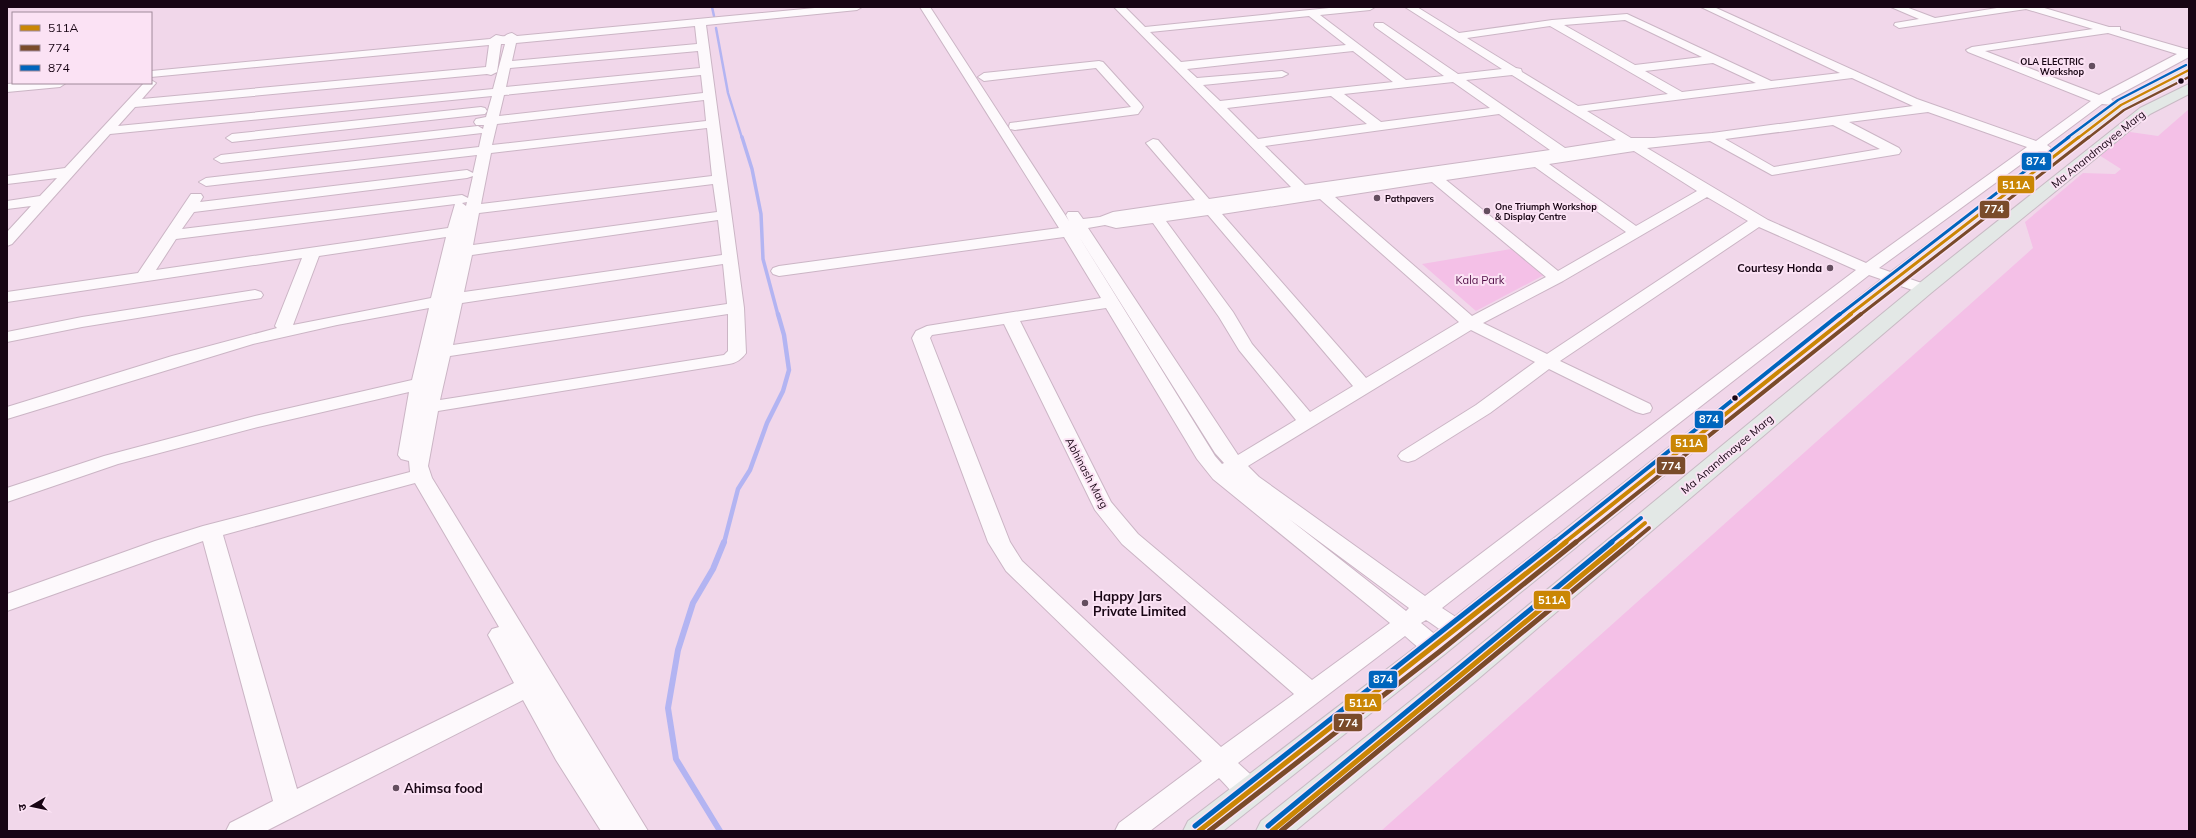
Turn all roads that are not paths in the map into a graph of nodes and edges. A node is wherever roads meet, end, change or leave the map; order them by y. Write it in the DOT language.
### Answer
graph roads {
  1 [pos="820,7"];
  2 [pos="857,7"];
  3 [pos="925,7"];
  4 [pos="935,7"];
  5 [pos="1119,7"];
  6 [pos="1370,7"];
  7 [pos="1410,7"];
  8 [pos="1418,7"];
  9 [pos="1706,7"];
  10 [pos="1896,7"];
  11 [pos="2023,7"];
  12 [pos="2030,7"];
  13 [pos="2040,7"];
  14 [pos="1312,13"];
  15 [pos="1934,21"];
  16 [pos="700,22"];
  17 [pos="1552,23"];
  18 [pos="1379,25"];
  19 [pos="1899,25"];
  20 [pos="1142,30"];
  21 [pos="2113,30"];
  22 [pos="1463,35"];
  23 [pos="503,39"];
  24 [pos="703,47"];
  25 [pos="1356,47"];
  26 [pos="2188,56"];
  27 [pos="1716,59"];
  28 [pos="1179,66"];
  29 [pos="498,68"];
  30 [pos="1632,69"];
  31 [pos="706,71"];
  32 [pos="1517,71"];
  33 [pos="1282,74"];
  34 [pos="1852,75"];
  35 [pos="154,76"];
  36 [pos="984,77"];
  37 [pos="1455,78"];
  38 [pos="1195,82"];
  39 [pos="17,84"];
  40 [pos="49,84"];
  41 [pos="147,84"];
  42 [pos="1404,84"];
  43 [pos="7,85"];
  44 [pos="1769,85"];
  45 [pos="7,88"];
  46 [pos="2189,88"];
  47 [pos="493,92"];
  48 [pos="1334,92"];
  49 [pos="709,96"];
  50 [pos="1680,96"];
  51 [pos="2110,102"];
  52 [pos="131,104"];
  53 [pos="1218,105"];
  54 [pos="1583,108"];
  55 [pos="1928,108"];
  56 [pos="1500,110"];
  57 [pos="246,117"];
  58 [pos="483,121"];
  59 [pos="1836,121"];
  60 [pos="713,124"];
  61 [pos="1015,126"];
  62 [pos="1378,126"];
  63 [pos="106,131"];
  64 [pos="1712,137"];
  65 [pos="232,138"];
  66 [pos="1153,143"];
  67 [pos="1255,143"];
  68 [pos="1640,144"];
  69 [pos="2036,145"];
  70 [pos="479,150"];
  71 [pos="2059,152"];
  72 [pos="1565,154"];
  73 [pos="221,159"];
  74 [pos="1537,162"];
  75 [pos="69,172"];
  76 [pos="467,174"];
  77 [pos="1434,177"];
  78 [pos="7,180"];
  79 [pos="720,180"];
  80 [pos="206,182"];
  81 [pos="1707,191"];
  82 [pos="1312,194"];
  83 [pos="44,200"];
  84 [pos="7,204"];
  85 [pos="465,207"];
  86 [pos="1210,207"];
  87 [pos="189,208"];
  88 [pos="724,215"];
  89 [pos="1157,219"];
  90 [pos="1105,221"];
  91 [pos="1758,221"];
  92 [pos="1074,228"];
  93 [pos="455,231"];
  94 [pos="1637,233"];
  95 [pos="171,234"];
  96 [pos="9,237"];
  97 [pos="314,251"];
  98 [pos="457,252"];
  99 [pos="730,258"];
  100 [pos="1871,266"];
  101 [pos="779,271"];
  102 [pos="1899,275"];
  103 [pos="144,276"];
  104 [pos="1557,278"];
  105 [pos="1928,286"];
  106 [pos="255,295"];
  107 [pos="7,297"];
  108 [pos="447,300"];
  109 [pos="1110,302"];
  110 [pos="736,308"];
  111 [pos="388,309"];
  112 [pos="1009,317"];
  113 [pos="1470,323"];
  114 [pos="284,326"];
  115 [pos="7,337"];
  116 [pos="435,352"];
  117 [pos="1548,361"];
  118 [pos="420,384"];
  119 [pos="1366,388"];
  120 [pos="7,404"];
  121 [pos="422,408"];
  122 [pos="1643,408"];
  123 [pos="7,413"];
  124 [pos="1308,422"];
  125 [pos="1408,456"];
  126 [pos="1228,470"];
  127 [pos="408,478"];
  128 [pos="7,495"];
  129 [pos="210,531"];
  130 [pos="7,603"];
  131 [pos="1425,608"];
  132 [pos="1406,623"];
  133 [pos="1457,629"];
  134 [pos="1435,647"];
  135 [pos="530,686"];
  136 [pos="1311,694"];
  137 [pos="1220,762"];
  138 [pos="1250,791"];
  139 [pos="289,808"];
  140 [pos="240,831"];
  141 [pos="616,831"];
  142 [pos="634,831"];
  143 [pos="1129,831"];
  144 [pos="1199,831"];
  145 [pos="1272,831"];
  1 -- 23 [label="street"];
  2 -- 16 [label="street"];
  3 -- 92 [label="street"];
  4 -- 36 [label="street"];
  5 -- 20 [label="street"];
  6 -- 14 [label="street"];
  7 -- 32 [label="street"];
  8 -- 22 [label="street"];
  9 -- 34 [label="street"];
  10 -- 15 [label="street"];
  11 -- 15 [label="street"];
  12 -- 21 [label="street"];
  13 -- 21 [label="street"];
  14 -- 20 [label="street"];
  14 -- 25 [label="street"];
  15 -- 19 [label="street"];
  16 -- 23 [label="street"];
  16 -- 24 [label="street"];
  17 -- 22 [label="street"];
  17 -- 27 [label="street"];
  17 -- 30 [label="street"];
  18 -- 37 [label="street"];
  20 -- 28 [label="street"];
  21 -- 26 [label="street"];
  21 -- 51 [label="street"];
  22 -- 32 [label="street"];
  23 -- 29 [label="street"];
  23 -- 35 [label="street"];
  24 -- 29 [label="street"];
  24 -- 31 [label="street"];
  25 -- 28 [label="street"];
  25 -- 42 [label="street"];
  26 -- 51 [label="main road, Ma Anandmayee Marg"];
  27 -- 30 [label="street"];
  27 -- 44 [label="street"];
  28 -- 38 [label="street"];
  29 -- 47 [label="street"];
  29 -- 52 [label="street"];
  30 -- 50 [label="street"];
  31 -- 47 [label="street"];
  31 -- 49 [label="street"];
  32 -- 37 [label="street"];
  32 -- 54 [label="street"];
  32 -- 68 [label="street"];
  33 -- 38 [label="street"];
  34 -- 44 [label="street"];
  34 -- 55 [label="street"];
  36 -- 61 [label="street"];
  36 -- 61 [label="street"];
  37 -- 42 [label="street"];
  37 -- 56 [label="street"];
  38 -- 53 [label="street"];
  39 -- 43 [label="street"];
  40 -- 45 [label="street"];
  41 -- 52 [label="street"];
  42 -- 48 [label="street"];
  44 -- 50 [label="street"];
  46 -- 105 [label="main road, Ma Anandmayee Marg"];
  47 -- 57 [label="street"];
  47 -- 58 [label="street"];
  48 -- 53 [label="street"];
  48 -- 62 [label="street"];
  49 -- 58 [label="street"];
  49 -- 60 [label="street"];
  50 -- 54 [label="street"];
  51 -- 69 [label="street"];
  51 -- 71 [label="main road, Ma Anandmayee Marg"];
  52 -- 63 [label="street"];
  53 -- 67 [label="street"];
  54 -- 68 [label="street"];
  55 -- 59 [label="street"];
  55 -- 69 [label="street"];
  56 -- 62 [label="street"];
  56 -- 72 [label="street"];
  57 -- 63 [label="street"];
  57 -- 65 [label="street"];
  58 -- 65 [label="street"];
  58 -- 70 [label="street"];
  58 -- 73 [label="street"];
  59 -- 64 [label="street"];
  59 -- 64 [label="street"];
  60 -- 70 [label="street"];
  60 -- 79 [label="street"];
  61 -- 92 [label="street"];
  62 -- 67 [label="street"];
  63 -- 75 [label="street"];
  64 -- 68 [label="street"];
  65 -- 73 [label="street"];
  66 -- 86 [label="street"];
  67 -- 82 [label="street"];
  68 -- 72 [label="street"];
  68 -- 81 [label="street"];
  68 -- 100 [label="street"];
  69 -- 71 [label="street"];
  69 -- 100 [label="street"];
  70 -- 76 [label="street"];
  70 -- 80 [label="street"];
  70 -- 85 [label="street"];
  71 -- 102 [label="main road, Ma Anandmayee Marg"];
  72 -- 74 [label="street"];
  72 -- 82 [label="street"];
  73 -- 80 [label="street"];
  74 -- 77 [label="street"];
  74 -- 94 [label="street"];
  75 -- 78 [label="street"];
  75 -- 83 [label="street"];
  76 -- 85 [label="street"];
  76 -- 87 [label="street"];
  77 -- 82 [label="street"];
  77 -- 104 [label="street"];
  79 -- 85 [label="street"];
  79 -- 88 [label="street"];
  80 -- 87 [label="street"];
  81 -- 91 [label="street"];
  81 -- 94 [label="street"];
  82 -- 86 [label="street"];
  82 -- 113 [label="street"];
  83 -- 84 [label="street"];
  83 -- 96 [label="street"];
  85 -- 93 [label="street"];
  85 -- 95 [label="street"];
  85 -- 98 [label="street"];
  86 -- 89 [label="street"];
  86 -- 90 [label="street"];
  86 -- 119 [label="street"];
  87 -- 95 [label="street"];
  88 -- 98 [label="street"];
  88 -- 99 [label="street"];
  89 -- 90 [label="street"];
  89 -- 124 [label="street"];
  90 -- 92 [label="street"];
  91 -- 100 [label="street"];
  91 -- 117 [label="street"];
  92 -- 101 [label="street"];
  92 -- 109 [label="street"];
  92 -- 126 [label="street"];
  93 -- 97 [label="street"];
  93 -- 98 [label="street"];
  94 -- 104 [label="street"];
  95 -- 103 [label="street"];
  97 -- 103 [label="street"];
  97 -- 114 [label="street"];
  98 -- 108 [label="street"];
  99 -- 108 [label="street"];
  99 -- 110 [label="street"];
  100 -- 102 [label="street"];
  100 -- 131 [label="street"];
  102 -- 105 [label="street"];
  102 -- 133 [label="main road, Ma Anandmayee Marg"];
  103 -- 107 [label="street"];
  104 -- 113 [label="street"];
  105 -- 145 [label="main road, Ma Anandmayee Marg"];
  106 -- 115 [label="street"];
  108 -- 111 [label="street"];
  108 -- 116 [label="street"];
  109 -- 112 [label="street"];
  109 -- 126 [label="street"];
  110 -- 116 [label="street"];
  110 -- 121 [label="street"];
  111 -- 114 [label="street"];
  111 -- 123 [label="street"];
  112 -- 136 [label="street, Abhinash Marg"];
  112 -- 137 [label="street"];
  113 -- 117 [label="street"];
  113 -- 119 [label="street"];
  114 -- 120 [label="street"];
  116 -- 118 [label="street"];
  116 -- 121 [label="street"];
  117 -- 122 [label="street"];
  117 -- 125 [label="street"];
  118 -- 121 [label="street"];
  118 -- 128 [label="street"];
  119 -- 124 [label="street"];
  121 -- 127 [label="street"];
  121 -- 142 [label="street"];
  124 -- 126 [label="street"];
  126 -- 131 [label="street"];
  126 -- 132 [label="street"];
  127 -- 129 [label="street"];
  127 -- 135 [label="street"];
  129 -- 130 [label="street"];
  129 -- 139 [label="street"];
  131 -- 132 [label="street"];
  131 -- 133 [label="street"];
  132 -- 134 [label="street"];
  132 -- 136 [label="street"];
  133 -- 134 [label="main road, Ma Anandmayee Marg"];
  134 -- 138 [label="main road, Ma Anandmayee Marg"];
  135 -- 139 [label="street"];
  135 -- 141 [label="street"];
  136 -- 137 [label="street"];
  137 -- 138 [label="street"];
  137 -- 143 [label="street"];
  138 -- 144 [label="main road, Ma Anandmayee Marg"];
  139 -- 140 [label="street"];
}
